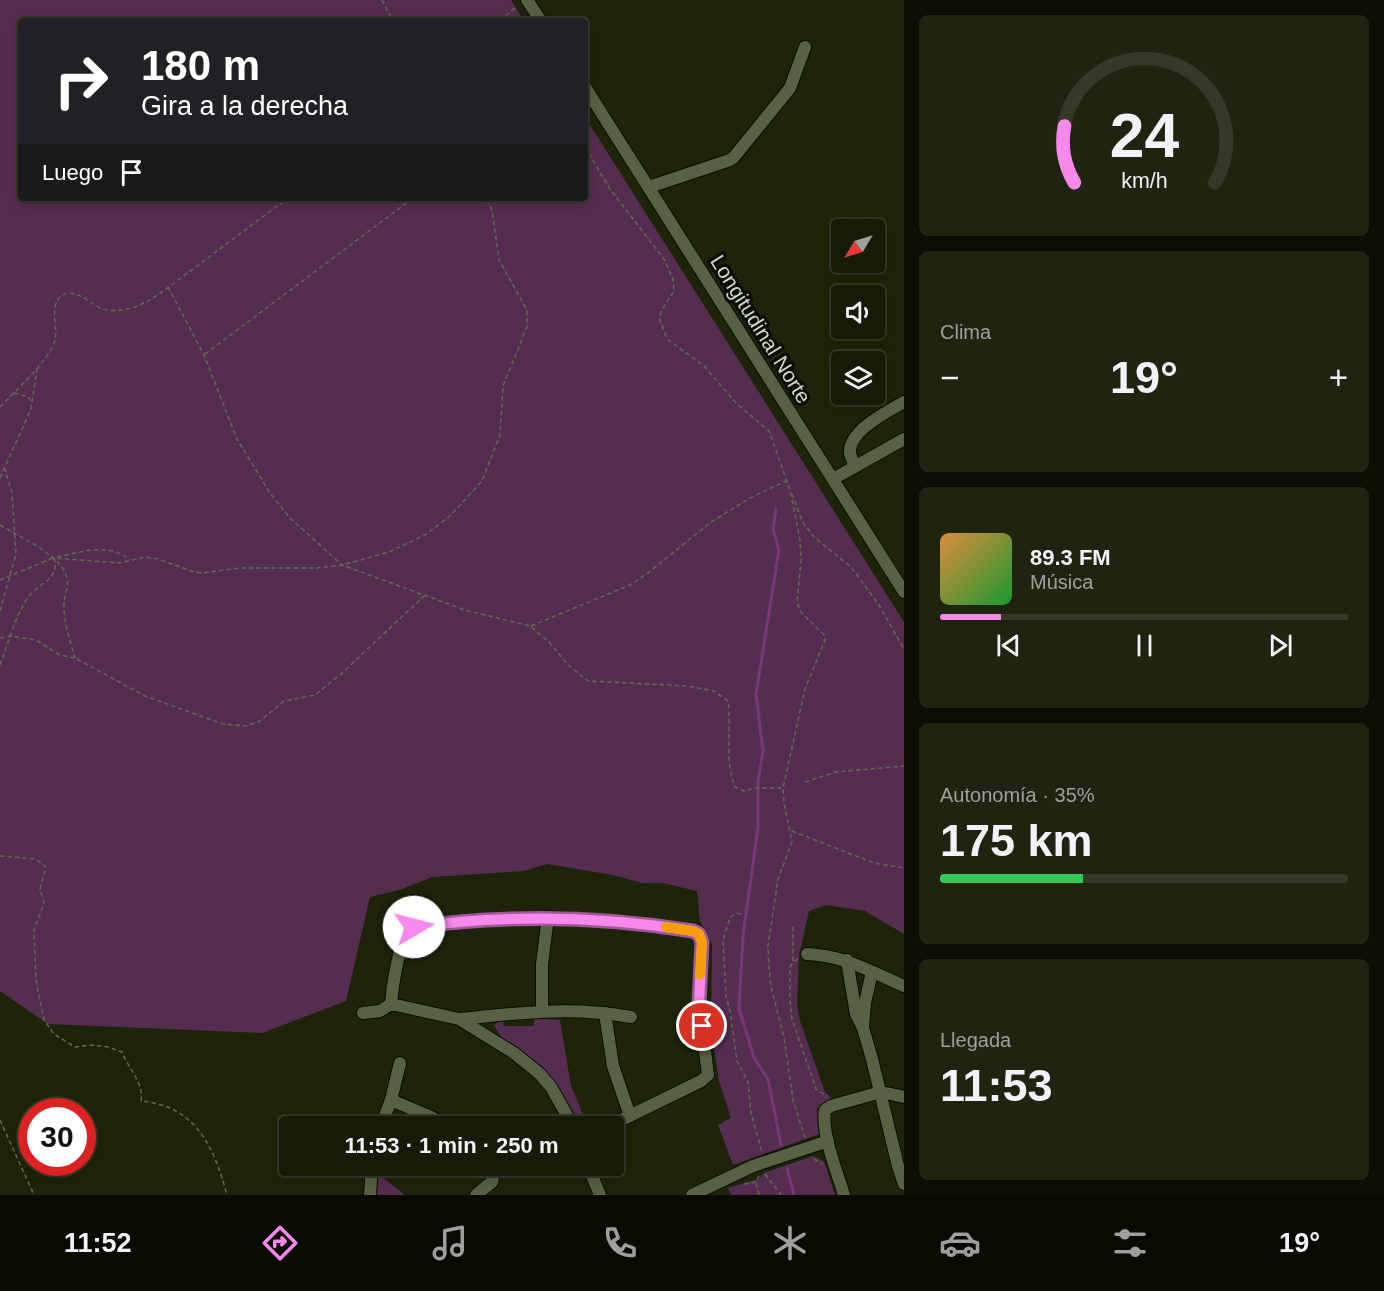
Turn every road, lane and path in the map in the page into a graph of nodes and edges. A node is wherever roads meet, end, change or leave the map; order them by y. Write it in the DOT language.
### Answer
graph roads {
  1 [pos="382,0"];
  2 [pos="522,4"];
  3 [pos="391,18"];
  4 [pos="504,18"];
  5 [pos="538,18"];
  6 [pos="805,47"];
  7 [pos="588,92"];
  8 [pos="588,152"];
  9 [pos="649,187"];
  10 [pos="284,201"];
  11 [pos="409,201"];
  12 [pos="487,201"];
  13 [pos="168,287"];
  14 [pos="204,355"];
  15 [pos="37,368"];
  16 [pos="14,393"];
  17 [pos="33,402"];
  18 [pos="904,402"];
  19 [pos="0,407"];
  20 [pos="904,439"];
  21 [pos="855,466"];
  22 [pos="5,469"];
  23 [pos="0,478"];
  24 [pos="833,479"];
  25 [pos="786,481"];
  26 [pos="790,490"];
  27 [pos="0,525"];
  28 [pos="16,534"];
  29 [pos="54,558"];
  30 [pos="130,561"];
  31 [pos="342,565"];
  32 [pos="9,575"];
  33 [pos="0,580"];
  34 [pos="904,592"];
  35 [pos="425,596"];
  36 [pos="0,610"];
  37 [pos="530,626"];
  38 [pos="0,633"];
  39 [pos="11,636"];
  40 [pos="1,638"];
  41 [pos="904,649"];
  42 [pos="75,658"];
  43 [pos="0,665"];
  44 [pos="904,766"];
  45 [pos="805,782"];
  46 [pos="783,788"];
  47 [pos="791,830"];
  48 [pos="0,856"];
  49 [pos="904,868"];
  50 [pos="741,914"];
  51 [pos="548,917"];
  52 [pos="793,925"];
  53 [pos="807,954"];
  54 [pos="847,960"];
  55 [pos="793,962"];
  56 [pos="872,972"];
  57 [pos="904,987"];
  58 [pos="391,1004"];
  59 [pos="542,1010"];
  60 [pos="363,1013"];
  61 [pos="605,1013"];
  62 [pos="499,1015"];
  63 [pos="630,1017"];
  64 [pos="459,1019"];
  65 [pos="863,1028"];
  66 [pos="493,1039"];
  67 [pos="400,1063"];
  68 [pos="881,1092"];
  69 [pos="904,1097"];
  70 [pos="391,1100"];
  71 [pos="841,1103"];
  72 [pos="385,1116"];
  73 [pos="429,1116"];
  74 [pos="568,1116"];
  75 [pos="630,1116"];
  76 [pos="624,1119"];
  77 [pos="0,1120"];
  78 [pos="828,1140"];
  79 [pos="809,1147"];
  80 [pos="763,1156"];
  81 [pos="764,1172"];
  82 [pos="371,1176"];
  83 [pos="492,1176"];
  84 [pos="592,1176"];
  85 [pos="756,1182"];
  86 [pos="904,1184"];
  87 [pos="34,1195"];
  88 [pos="227,1195"];
  89 [pos="370,1195"];
  90 [pos="476,1195"];
  91 [pos="600,1195"];
  92 [pos="692,1195"];
  93 [pos="759,1195"];
  94 [pos="781,1195"];
  95 [pos="844,1195"];
  1 -- 3 [label="path"];
  2 -- 4 [label="path"];
  2 -- 5 [label="street"];
  6 -- 9 [label="street"];
  7 -- 9 [label="street, Longitudinal Norte"];
  8 -- 25 [label="path"];
  9 -- 24 [label="street, Longitudinal Norte"];
  10 -- 13 [label="path"];
  11 -- 14 [label="path"];
  12 -- 31 [label="path"];
  13 -- 14 [label="path"];
  13 -- 15 [label="path"];
  14 -- 31 [label="path"];
  15 -- 16 [label="path"];
  15 -- 17 [label="path"];
  16 -- 17 [label="path"];
  16 -- 19 [label="path"];
  17 -- 22 [label="path"];
  18 -- 21 [label="street"];
  20 -- 21 [label="street"];
  21 -- 24 [label="street"];
  22 -- 23 [label="path"];
  22 -- 28 [label="path"];
  24 -- 34 [label="street, Longitudinal Norte"];
  25 -- 26 [label="path"];
  25 -- 37 [label="path"];
  26 -- 41 [label="path"];
  26 -- 46 [label="path"];
  27 -- 28 [label="path"];
  28 -- 29 [label="path"];
  28 -- 32 [label="path"];
  29 -- 30 [label="path"];
  29 -- 30 [label="path"];
  29 -- 32 [label="path"];
  29 -- 39 [label="path"];
  29 -- 42 [label="path"];
  30 -- 31 [label="path"];
  31 -- 35 [label="path"];
  32 -- 33 [label="path"];
  32 -- 36 [label="path"];
  35 -- 37 [label="path"];
  35 -- 42 [label="path"];
  37 -- 46 [label="path"];
  38 -- 40 [label="path"];
  39 -- 40 [label="path"];
  39 -- 42 [label="path"];
  39 -- 43 [label="path"];
  44 -- 45 [label="path"];
  46 -- 47 [label="path"];
  47 -- 49 [label="path"];
  47 -- 79 [label="path"];
  48 -- 88 [label="path"];
  50 -- 80 [label="path"];
  51 -- 58 [label="street"];
  51 -- 59 [label="street"];
  51 -- 75 [label="street"];
  52 -- 55 [label="path"];
  53 -- 54 [label="street"];
  53 -- 55 [label="path"];
  54 -- 56 [label="street"];
  54 -- 65 [label="street"];
  55 -- 71 [label="path"];
  56 -- 57 [label="street"];
  56 -- 65 [label="street"];
  58 -- 60 [label="street"];
  58 -- 64 [label="street"];
  59 -- 61 [label="street"];
  59 -- 62 [label="street"];
  61 -- 63 [label="street"];
  61 -- 75 [label="street"];
  62 -- 64 [label="street"];
  62 -- 66 [label="street"];
  64 -- 66 [label="street"];
  65 -- 68 [label="street"];
  66 -- 74 [label="street"];
  67 -- 70 [label="street"];
  68 -- 69 [label="street"];
  68 -- 71 [label="street"];
  68 -- 86 [label="street"];
  70 -- 72 [label="street"];
  70 -- 73 [label="street"];
  71 -- 78 [label="street"];
  75 -- 76 [label="street"];
  77 -- 87 [label="path"];
  78 -- 79 [label="street"];
  78 -- 95 [label="street"];
  79 -- 92 [label="street"];
  81 -- 94 [label="path"];
  82 -- 89 [label="street"];
  83 -- 90 [label="street"];
  84 -- 91 [label="street"];
  85 -- 93 [label="path"];
}
